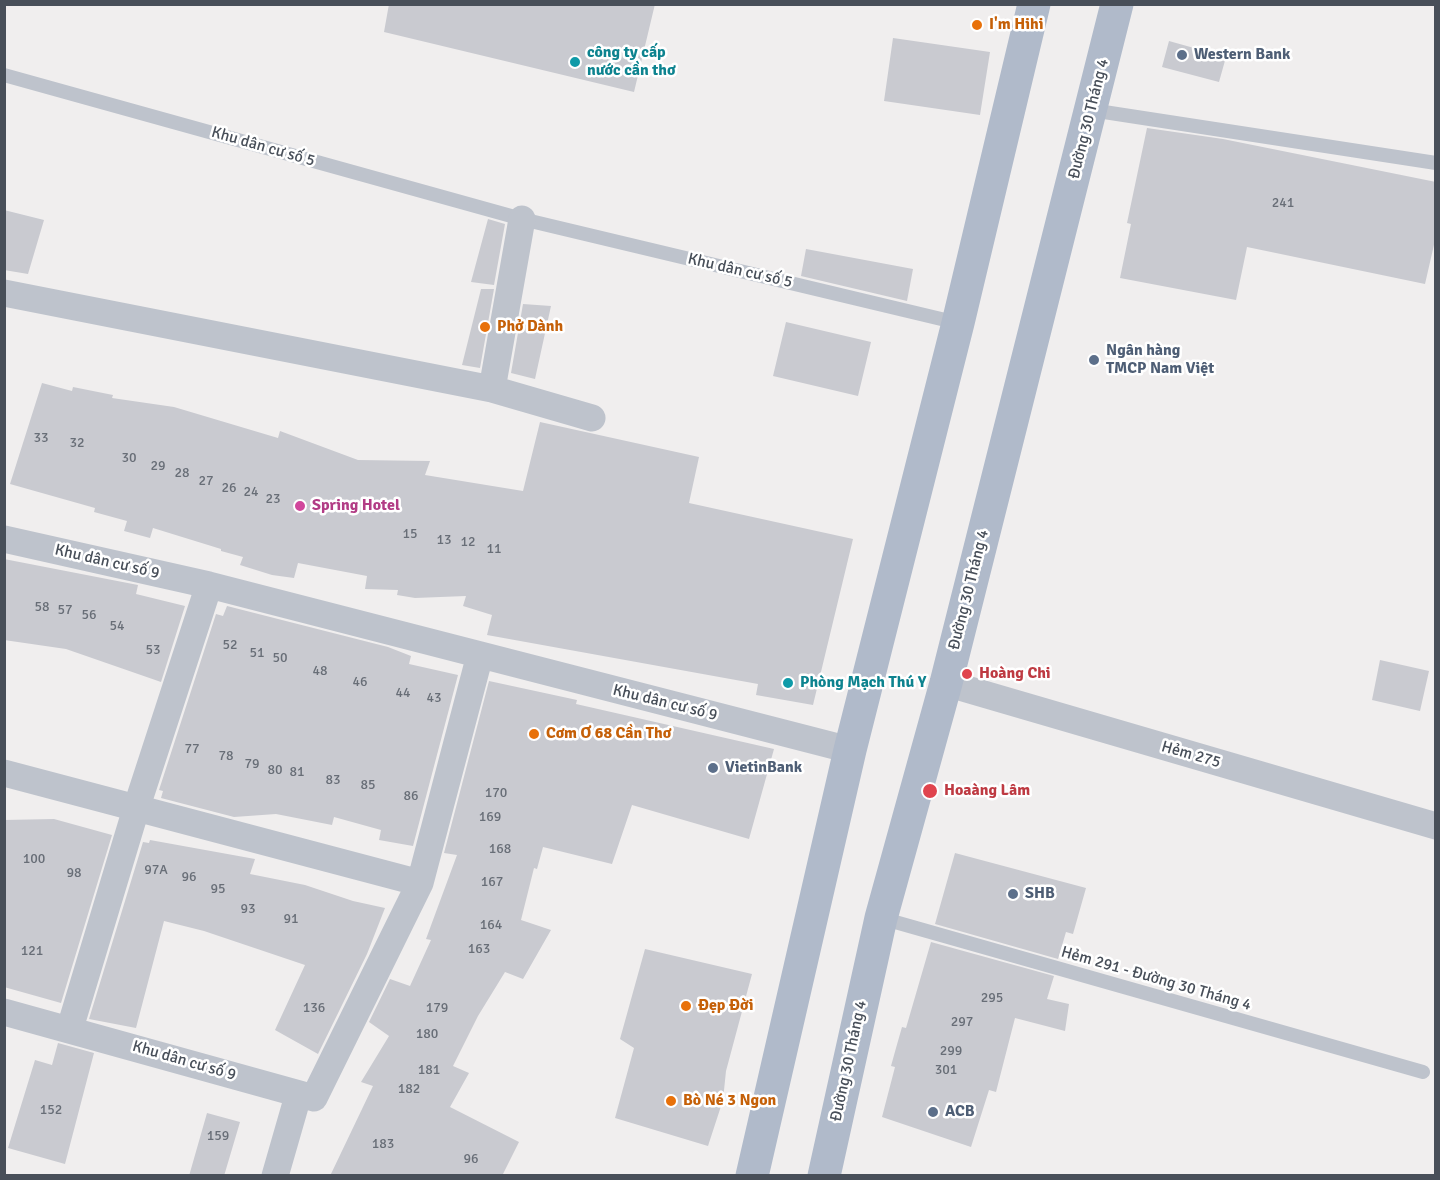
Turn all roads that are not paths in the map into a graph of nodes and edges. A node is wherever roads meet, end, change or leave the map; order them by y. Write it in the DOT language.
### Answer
graph roads {
  1 [pos="1034,4"];
  2 [pos="1117,4"];
  3 [pos="4,75"];
  4 [pos="1091,110"];
  5 [pos="1436,163"];
  6 [pos="522,219"];
  7 [pos="4,293"];
  8 [pos="958,323"];
  9 [pos="492,389"];
  10 [pos="592,418"];
  11 [pos="4,539"];
  12 [pos="209,585"];
  13 [pos="480,656"];
  14 [pos="946,683"];
  15 [pos="850,750"];
  16 [pos="4,773"];
  17 [pos="136,809"];
  18 [pos="1436,826"];
  19 [pos="420,883"];
  20 [pos="880,918"];
  21 [pos="4,1012"];
  22 [pos="70,1028"];
  23 [pos="1423,1072"];
  24 [pos="298,1096"];
  25 [pos="275,1176"];
  26 [pos="752,1176"];
  27 [pos="824,1176"];
  1 -- 8 [label="main road"];
  2 -- 4 [label="main road, Đường 30 Tháng 4"];
  3 -- 6 [label="lane, Khu dân cư số 5"];
  4 -- 5 [label="lane"];
  4 -- 14 [label="main road, Đường 30 Tháng 4"];
  6 -- 8 [label="lane, Khu dân cư số 5"];
  6 -- 9 [label="street"];
  7 -- 9 [label="street"];
  8 -- 15 [label="main road"];
  9 -- 10 [label="street"];
  11 -- 12 [label="street, Khu dân cư số 9"];
  12 -- 13 [label="street, Khu dân cư số 9"];
  12 -- 17 [label="street"];
  13 -- 15 [label="street, Khu dân cư số 9"];
  13 -- 19 [label="street"];
  14 -- 18 [label="street, Hẻm 275"];
  14 -- 20 [label="main road, Đường 30 Tháng 4"];
  15 -- 26 [label="main road"];
  16 -- 17 [label="street"];
  17 -- 19 [label="street"];
  17 -- 22 [label="street"];
  19 -- 24 [label="street"];
  20 -- 23 [label="lane, Hẻm 291 - Đường 30 Tháng 4"];
  20 -- 27 [label="main road, Đường 30 Tháng 4"];
  21 -- 22 [label="street, Khu dân cư số 9"];
  22 -- 24 [label="street, Khu dân cư số 9"];
  24 -- 25 [label="street"];
}
